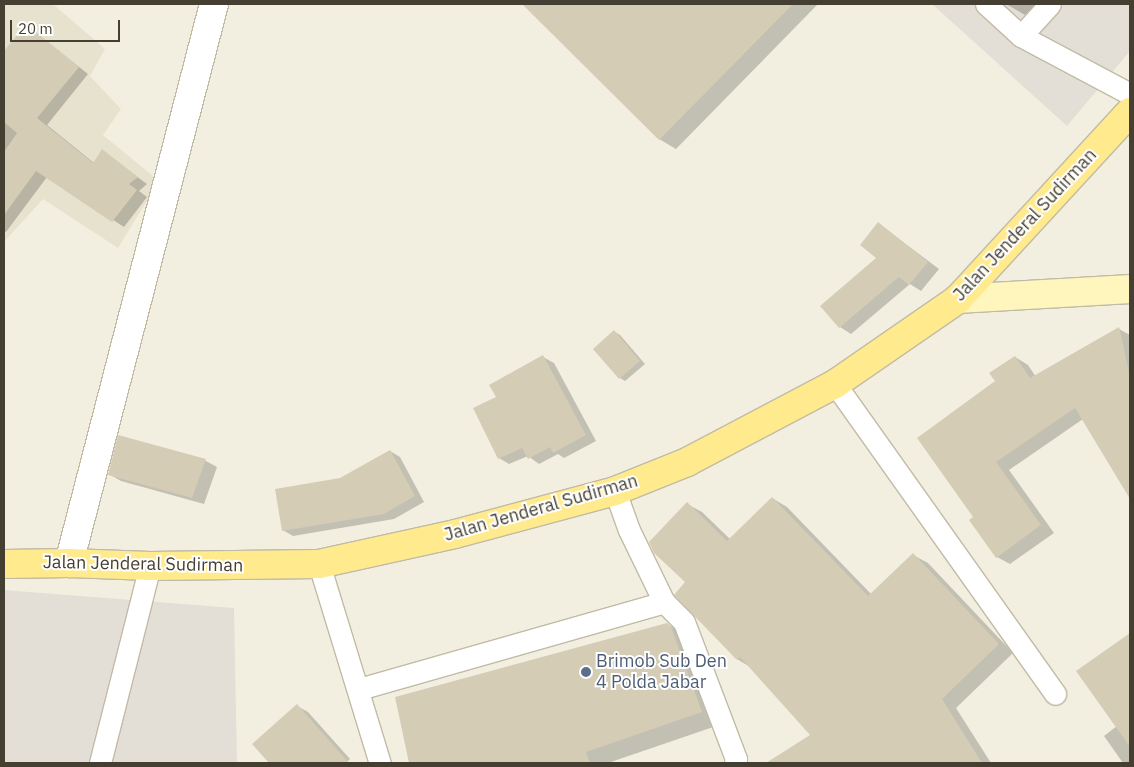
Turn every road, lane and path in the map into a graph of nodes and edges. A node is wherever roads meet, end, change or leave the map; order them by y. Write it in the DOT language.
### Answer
graph roads {
  1 [pos="214,4"];
  2 [pos="986,4"];
  3 [pos="1050,4"];
  4 [pos="1021,36"];
  5 [pos="1130,94"];
  6 [pos="1130,112"];
  7 [pos="1130,289"];
  8 [pos="958,299"];
  9 [pos="835,384"];
  10 [pos="615,491"];
  11 [pos="69,563"];
  12 [pos="4,564"];
  13 [pos="319,564"];
  14 [pos="150,566"];
  15 [pos="664,602"];
  16 [pos="359,689"];
  17 [pos="1055,694"];
  18 [pos="100,763"];
  19 [pos="380,763"];
  20 [pos="735,763"];
  1 -- 11 [label="street"];
  2 -- 4 [label="lane"];
  3 -- 4 [label="lane"];
  4 -- 5 [label="lane"];
  6 -- 8 [label="main road, Jalan Jenderal Sudirman"];
  7 -- 8 [label="street"];
  8 -- 9 [label="main road, Jalan Jenderal Sudirman"];
  9 -- 10 [label="main road, Jalan Jenderal Sudirman"];
  9 -- 17 [label="lane"];
  10 -- 13 [label="main road, Jalan Jenderal Sudirman"];
  10 -- 15 [label="lane"];
  11 -- 12 [label="main road, Jalan Jenderal Sudirman"];
  11 -- 14 [label="main road, Jalan Jenderal Sudirman"];
  13 -- 14 [label="main road, Jalan Jenderal Sudirman"];
  13 -- 16 [label="lane"];
  14 -- 18 [label="lane"];
  15 -- 16 [label="lane"];
  15 -- 20 [label="lane"];
  16 -- 19 [label="lane"];
}
